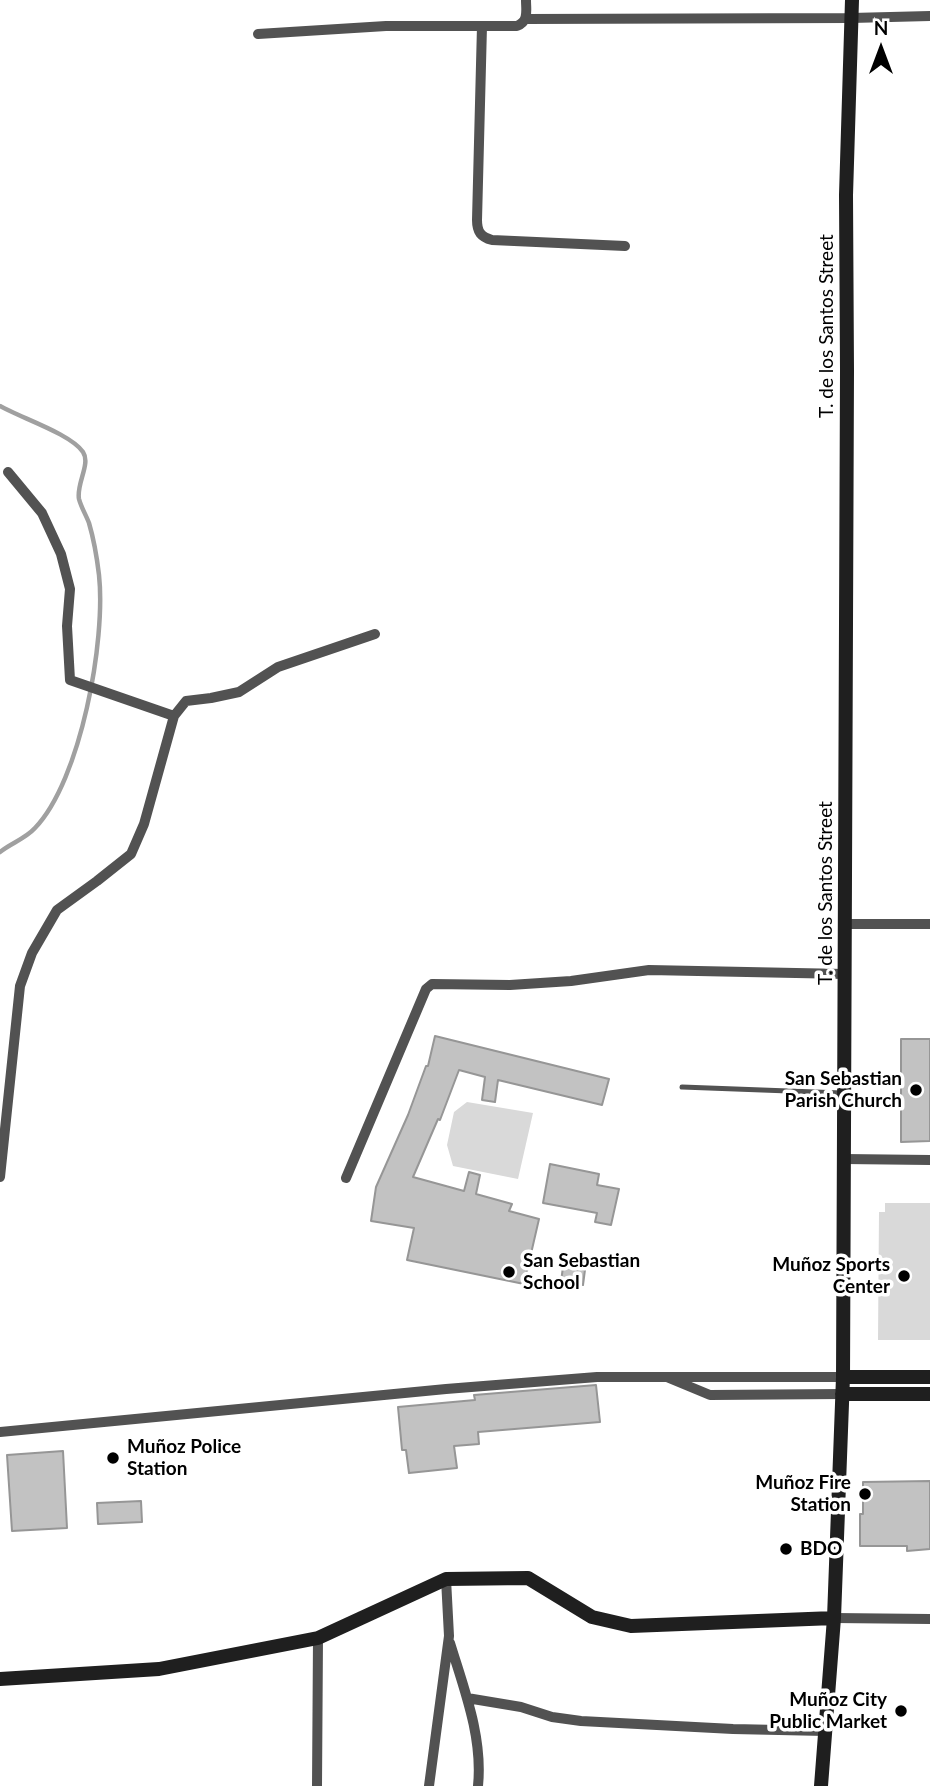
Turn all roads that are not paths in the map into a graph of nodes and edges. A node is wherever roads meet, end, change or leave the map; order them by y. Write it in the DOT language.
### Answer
graph roads {
  1 [pos="526,0"];
  2 [pos="852,0"];
  3 [pos="930,16"];
  4 [pos="851,18"];
  5 [pos="526,19"];
  6 [pos="482,26"];
  7 [pos="258,34"];
  8 [pos="625,246"];
  9 [pos="8,472"];
  10 [pos="374,634"];
  11 [pos="174,716"];
  12 [pos="845,924"];
  13 [pos="930,925"];
  14 [pos="845,974"];
  15 [pos="682,1087"];
  16 [pos="845,1094"];
  17 [pos="844,1160"];
  18 [pos="930,1160"];
  19 [pos="0,1177"];
  20 [pos="346,1178"];
  21 [pos="663,1376"];
  22 [pos="842,1377"];
  23 [pos="930,1377"];
  24 [pos="842,1394"];
  25 [pos="930,1394"];
  26 [pos="0,1432"];
  27 [pos="446,1579"];
  28 [pos="834,1618"];
  29 [pos="930,1619"];
  30 [pos="449,1636"];
  31 [pos="318,1638"];
  32 [pos="0,1679"];
  33 [pos="467,1698"];
  34 [pos="825,1731"];
  35 [pos="317,1786"];
  36 [pos="429,1786"];
  37 [pos="478,1786"];
  38 [pos="821,1786"];
  1 -- 5 [label="street"];
  2 -- 4 [label="main road, T. de los Santos Street"];
  3 -- 4 [label="street"];
  4 -- 5 [label="street"];
  4 -- 12 [label="main road, T. de los Santos Street"];
  5 -- 6 [label="street"];
  6 -- 7 [label="street"];
  6 -- 8 [label="street"];
  9 -- 11 [label="street"];
  10 -- 11 [label="street"];
  11 -- 19 [label="street"];
  12 -- 13 [label="street"];
  12 -- 14 [label="main road, T. de los Santos Street"];
  14 -- 16 [label="main road, T. de los Santos Street"];
  14 -- 20 [label="street"];
  15 -- 16 [label="lane"];
  16 -- 17 [label="main road, T. de los Santos Street"];
  17 -- 18 [label="street"];
  17 -- 22 [label="main road, T. de los Santos Street"];
  21 -- 22 [label="street"];
  21 -- 24 [label="street"];
  21 -- 26 [label="street"];
  22 -- 23 [label="main road"];
  22 -- 24 [label="main road, T. de los Santos Street"];
  24 -- 25 [label="main road"];
  24 -- 28 [label="main road, T. de los Santos Street"];
  27 -- 28 [label="main road"];
  27 -- 30 [label="street"];
  27 -- 31 [label="main road"];
  28 -- 29 [label="street"];
  28 -- 34 [label="main road, T. de los Santos Street"];
  30 -- 33 [label="street"];
  30 -- 36 [label="street"];
  31 -- 32 [label="main road"];
  31 -- 35 [label="street"];
  33 -- 34 [label="street"];
  33 -- 37 [label="street"];
  34 -- 38 [label="main road, T. de los Santos Street"];
}
